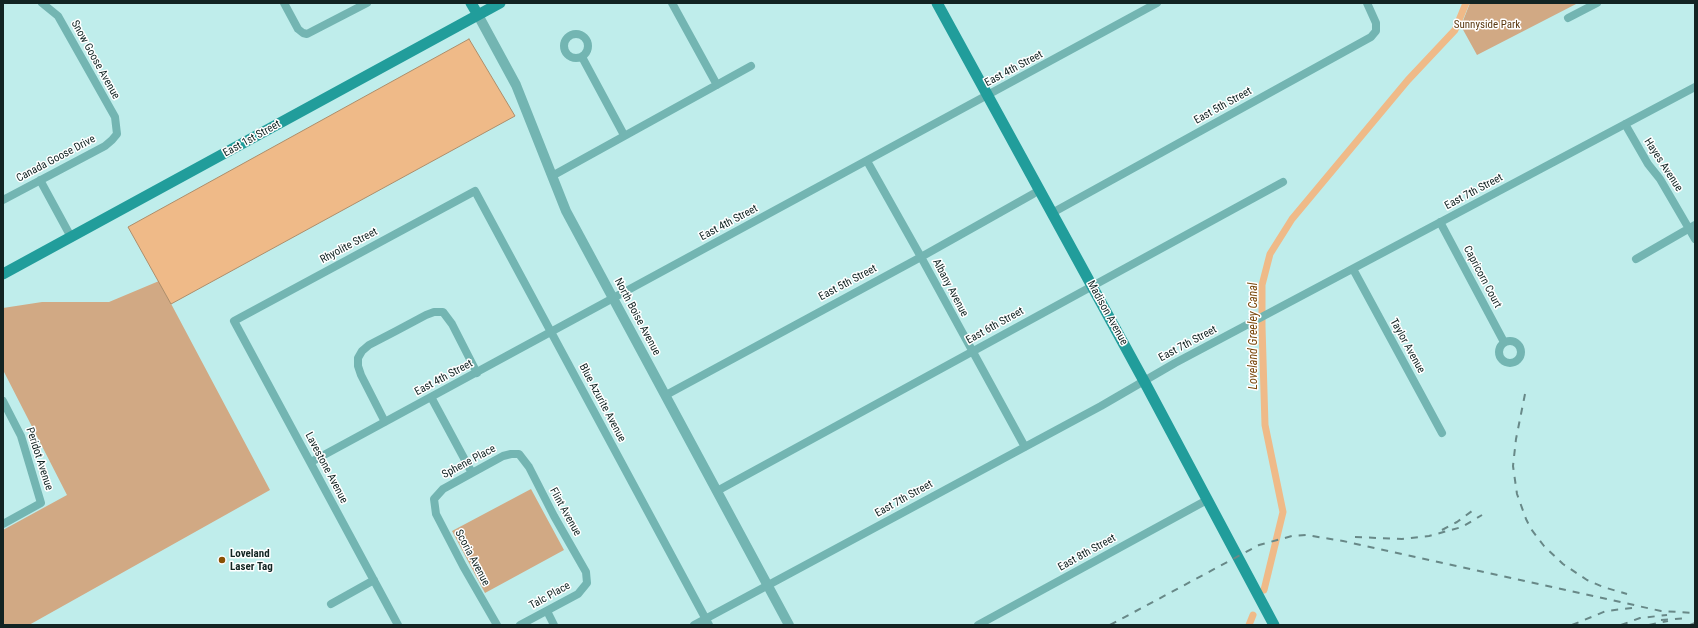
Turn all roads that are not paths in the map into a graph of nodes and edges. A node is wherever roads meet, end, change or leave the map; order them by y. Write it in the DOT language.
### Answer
graph roads {
  1 [pos="42,3"];
  2 [pos="284,3"];
  3 [pos="367,3"];
  4 [pos="471,3"];
  5 [pos="500,3"];
  6 [pos="672,3"];
  7 [pos="937,3"];
  8 [pos="1157,3"];
  9 [pos="1367,3"];
  10 [pos="1597,3"];
  11 [pos="478,15"];
  12 [pos="1568,18"];
  13 [pos="582,57"];
  14 [pos="751,66"];
  15 [pos="717,85"];
  16 [pos="1695,86"];
  17 [pos="988,96"];
  18 [pos="1625,124"];
  19 [pos="117,134"];
  20 [pos="624,135"];
  21 [pos="866,161"];
  22 [pos="552,176"];
  23 [pos="40,180"];
  24 [pos="1284,182"];
  25 [pos="1039,190"];
  26 [pos="475,191"];
  27 [pos="3,200"];
  28 [pos="1052,213"];
  29 [pos="1440,222"];
  30 [pos="1692,227"];
  31 [pos="71,237"];
  32 [pos="1695,239"];
  33 [pos="921,257"];
  34 [pos="1636,259"];
  35 [pos="1353,269"];
  36 [pos="3,274"];
  37 [pos="1092,286"];
  38 [pos="613,298"];
  39 [pos="234,321"];
  40 [pos="552,332"];
  41 [pos="1504,342"];
  42 [pos="972,351"];
  43 [pos="477,373"];
  44 [pos="1144,381"];
  45 [pos="666,395"];
  46 [pos="431,397"];
  47 [pos="3,401"];
  48 [pos="385,422"];
  49 [pos="1442,433"];
  50 [pos="1025,447"];
  51 [pos="519,454"];
  52 [pos="311,462"];
  53 [pos="472,473"];
  54 [pos="717,491"];
  55 [pos="434,499"];
  56 [pos="1207,500"];
  57 [pos="3,524"];
  58 [pos="374,580"];
  59 [pos="588,583"];
  60 [pos="768,585"];
  61 [pos="331,604"];
  62 [pos="546,611"];
  63 [pos="707,622"];
  64 [pos="398,625"];
  65 [pos="497,625"];
  66 [pos="520,625"];
  67 [pos="554,625"];
  68 [pos="694,625"];
  69 [pos="789,625"];
  70 [pos="978,625"];
  71 [pos="1274,625"];
  1 -- 19 [label="street, Snow Goose Avenue"];
  2 -- 3 [label="street"];
  4 -- 11 [label="main road"];
  5 -- 11 [label="main road, East 1st Street"];
  6 -- 15 [label="street"];
  7 -- 17 [label="main road, Madison Avenue"];
  8 -- 17 [label="street, East 4th Street"];
  9 -- 28 [label="street, East 5th Street"];
  10 -- 12 [label="street"];
  11 -- 22 [label="street, North Boise Avenue"];
  11 -- 31 [label="main road, East 1st Street"];
  13 -- 20 [label="street"];
  14 -- 15 [label="street"];
  15 -- 20 [label="street"];
  16 -- 18 [label="street, East 7th Street"];
  17 -- 21 [label="street, East 4th Street"];
  17 -- 25 [label="main road, Madison Avenue"];
  18 -- 29 [label="street, East 7th Street"];
  18 -- 30 [label="street, Hayes Avenue"];
  19 -- 23 [label="street, Canada Goose Drive"];
  20 -- 22 [label="street"];
  21 -- 33 [label="street, Albany Avenue"];
  21 -- 38 [label="street, East 4th Street"];
  22 -- 38 [label="street, North Boise Avenue"];
  23 -- 27 [label="street, Canada Goose Drive"];
  23 -- 31 [label="street"];
  24 -- 37 [label="street, East 6th Street"];
  25 -- 28 [label="main road, Madison Avenue"];
  25 -- 33 [label="street, East 5th Street"];
  26 -- 39 [label="street, Rhyolite Street"];
  26 -- 40 [label="street, Blue Azurite Avenue"];
  28 -- 37 [label="main road, Madison Avenue"];
  29 -- 35 [label="street, East 7th Street"];
  29 -- 41 [label="street, Capricorn Court"];
  30 -- 32 [label="street, Hayes Avenue"];
  30 -- 34 [label="street"];
  31 -- 36 [label="main road, East 1st Street"];
  33 -- 42 [label="street, Albany Avenue"];
  33 -- 45 [label="street, East 5th Street"];
  35 -- 44 [label="street, East 7th Street"];
  35 -- 49 [label="street, Taylor Avenue"];
  37 -- 42 [label="street, East 6th Street"];
  37 -- 44 [label="main road, Madison Avenue"];
  38 -- 40 [label="street, East 4th Street"];
  38 -- 45 [label="street, North Boise Avenue"];
  39 -- 52 [label="street, Lavestone Avenue"];
  40 -- 43 [label="street, East 4th Street"];
  40 -- 63 [label="street, Blue Azurite Avenue"];
  42 -- 50 [label="street, Albany Avenue"];
  42 -- 54 [label="street, East 6th Street"];
  43 -- 46 [label="street, East 4th Street"];
  43 -- 48 [label="street"];
  44 -- 50 [label="street, East 7th Street"];
  44 -- 56 [label="main road, Madison Avenue"];
  45 -- 54 [label="street, North Boise Avenue"];
  46 -- 48 [label="street, East 4th Street"];
  46 -- 53 [label="street"];
  47 -- 57 [label="street, Peridot Avenue"];
  48 -- 52 [label="street, East 4th Street"];
  50 -- 60 [label="street, East 7th Street"];
  51 -- 53 [label="street, Sphene Place"];
  51 -- 59 [label="street, Flint Avenue"];
  52 -- 58 [label="street, Lavestone Avenue"];
  53 -- 55 [label="street, Sphene Place"];
  54 -- 60 [label="street, North Boise Avenue"];
  55 -- 65 [label="street, Scoria Avenue"];
  56 -- 70 [label="street, East 8th Street"];
  56 -- 71 [label="main road, Madison Avenue"];
  58 -- 61 [label="street"];
  58 -- 64 [label="street, Lavestone Avenue"];
  59 -- 62 [label="street, Talc Place"];
  60 -- 63 [label="street, East 7th Street"];
  60 -- 69 [label="street, North Boise Avenue"];
  62 -- 66 [label="street, Talc Place"];
  62 -- 67 [label="street"];
  63 -- 68 [label="street, East 7th Street"];
}
